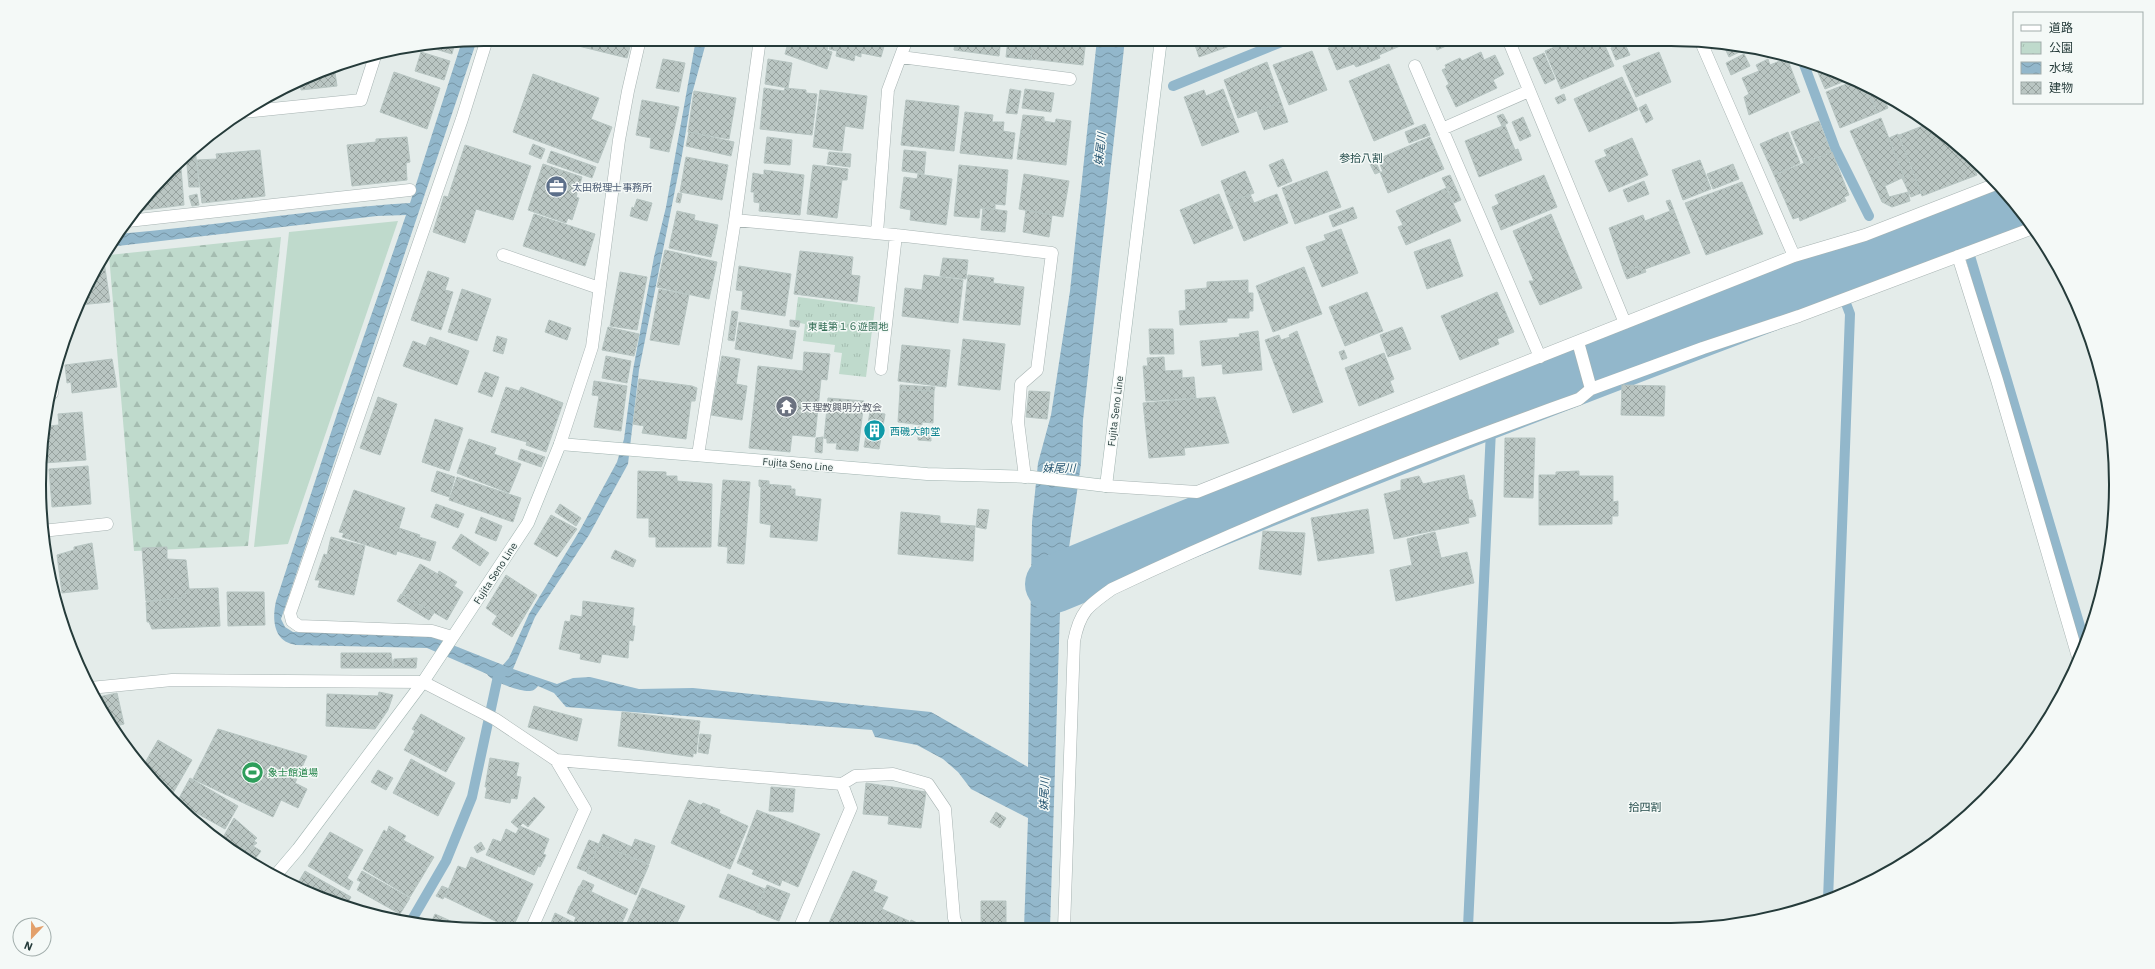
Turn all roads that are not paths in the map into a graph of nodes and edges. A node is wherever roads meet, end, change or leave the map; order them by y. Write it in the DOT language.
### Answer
graph roads {
  1 [pos="485,46"];
  2 [pos="639,46"];
  3 [pos="759,46"];
  4 [pos="905,46"];
  5 [pos="1160,46"];
  6 [pos="1511,46"];
  7 [pos="1703,47"];
  8 [pos="901,57"];
  9 [pos="374,60"];
  10 [pos="1415,66"];
  11 [pos="1070,79"];
  12 [pos="1529,91"];
  13 [pos="256,111"];
  14 [pos="1442,129"];
  15 [pos="1992,186"];
  16 [pos="410,190"];
  17 [pos="135,220"];
  18 [pos="735,220"];
  19 [pos="2027,230"];
  20 [pos="877,233"];
  21 [pos="896,235"];
  22 [pos="1965,254"];
  23 [pos="503,255"];
  24 [pos="1794,256"];
  25 [pos="599,288"];
  26 [pos="1625,323"];
  27 [pos="1578,342"];
  28 [pos="1540,357"];
  29 [pos="881,369"];
  30 [pos="1590,386"];
  31 [pos="560,444"];
  32 [pos="698,455"];
  33 [pos="1029,477"];
  34 [pos="1106,486"];
  35 [pos="107,524"];
  36 [pos="49,530"];
  37 [pos="451,639"];
  38 [pos="2076,651"];
  39 [pos="423,682"];
  40 [pos="96,687"];
  41 [pos="556,760"];
  42 [pos="842,784"];
  43 [pos="279,871"];
  44 [pos="534,923"];
  45 [pos="802,923"];
  46 [pos="956,923"];
  47 [pos="1064,923"];
  1 -- 37 [label="street"];
  2 -- 25 [label="street"];
  3 -- 18 [label="street"];
  4 -- 8 [label="street"];
  5 -- 34 [label="street, Fujita Seno Line"];
  6 -- 12 [label="street"];
  7 -- 24 [label="street"];
  8 -- 11 [label="street"];
  8 -- 20 [label="street"];
  9 -- 13 [label="street"];
  10 -- 14 [label="street"];
  12 -- 14 [label="street"];
  12 -- 26 [label="street"];
  14 -- 28 [label="street"];
  15 -- 24 [label="street"];
  16 -- 17 [label="street"];
  18 -- 20 [label="street"];
  18 -- 32 [label="street"];
  19 -- 22 [label="street"];
  20 -- 21 [label="street"];
  21 -- 29 [label="street"];
  21 -- 33 [label="street"];
  22 -- 30 [label="street"];
  22 -- 38 [label="street"];
  23 -- 25 [label="street"];
  24 -- 26 [label="street"];
  25 -- 31 [label="street"];
  26 -- 27 [label="street"];
  27 -- 28 [label="street"];
  27 -- 30 [label="street"];
  28 -- 34 [label="street"];
  30 -- 47 [label="street"];
  31 -- 32 [label="street, Fujita Seno Line"];
  31 -- 37 [label="street, Fujita Seno Line"];
  32 -- 33 [label="street, Fujita Seno Line"];
  33 -- 34 [label="street, Fujita Seno Line"];
  35 -- 36 [label="street"];
  37 -- 39 [label="street, Fujita Seno Line"];
  39 -- 40 [label="street"];
  39 -- 41 [label="street"];
  39 -- 43 [label="street, Fujita Seno Line"];
  41 -- 42 [label="street"];
  41 -- 44 [label="street"];
  42 -- 45 [label="street"];
  42 -- 46 [label="street"];
}
